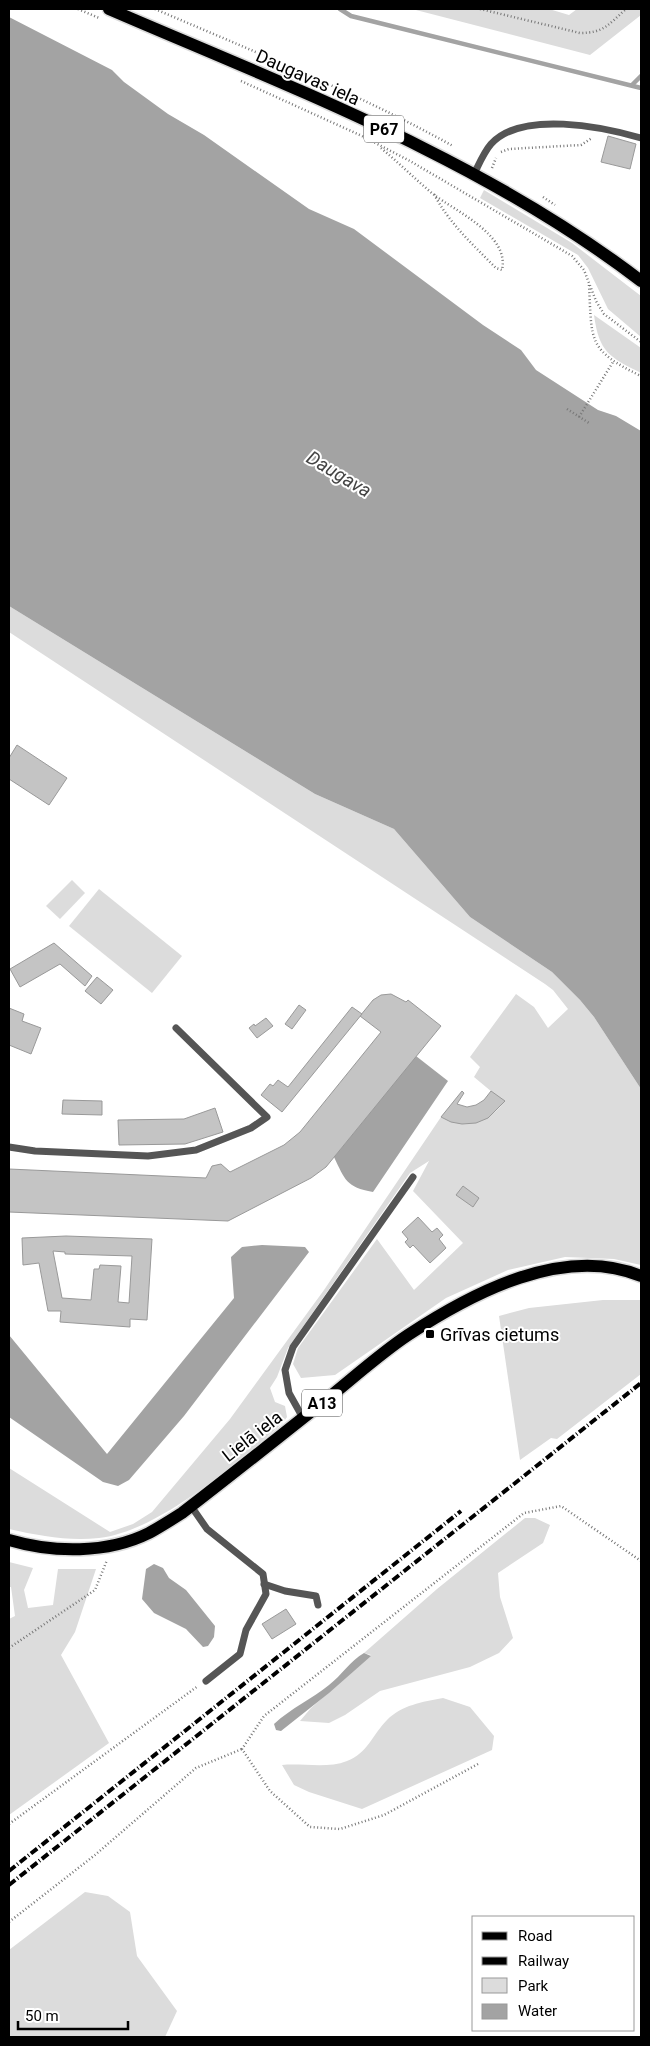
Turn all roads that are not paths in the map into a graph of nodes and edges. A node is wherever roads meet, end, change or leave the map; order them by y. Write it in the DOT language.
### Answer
graph roads {
  1 [pos="107,15"];
  2 [pos="641,138"];
  3 [pos="474,174"];
  4 [pos="641,282"];
  5 [pos="176,1028"];
  6 [pos="9,1147"];
  7 [pos="413,1177"];
  8 [pos="641,1276"];
  9 [pos="303,1418"];
  10 [pos="191,1506"];
  11 [pos="9,1540"];
  12 [pos="264,1584"];
  13 [pos="318,1605"];
  14 [pos="206,1681"];
  1 -- 3 [label="main road, Daugavas iela / P67"];
  2 -- 3 [label="lane"];
  3 -- 4 [label="main road, Daugavas iela / P67"];
  5 -- 6 [label="lane"];
  7 -- 9 [label="lane"];
  8 -- 9 [label="main road, Lielā iela / A13"];
  9 -- 10 [label="main road, Lielā iela / A13"];
  10 -- 11 [label="main road, Lielā iela / A13"];
  10 -- 12 [label="lane"];
  12 -- 13 [label="lane"];
  12 -- 14 [label="lane"];
}
